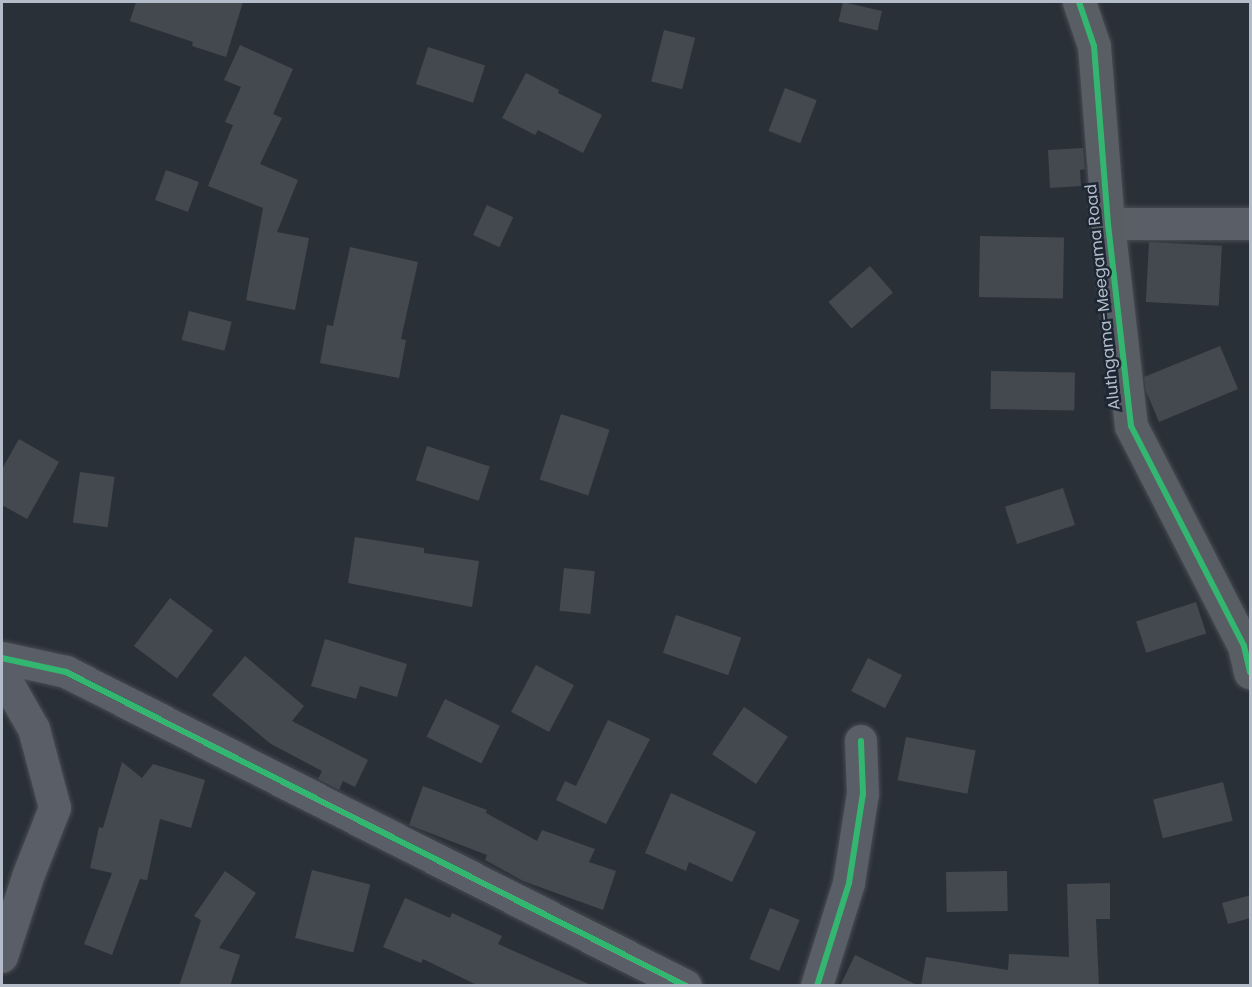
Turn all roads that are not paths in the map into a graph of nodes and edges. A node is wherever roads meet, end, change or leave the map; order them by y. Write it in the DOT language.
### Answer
graph roads {
  1 [pos="1079,2"];
  2 [pos="1108,224"];
  3 [pos="1251,224"];
  4 [pos="2,658"];
  5 [pos="1251,672"];
  6 [pos="2,673"];
  7 [pos="861,741"];
  8 [pos="2,957"];
  9 [pos="686,986"];
  10 [pos="817,986"];
  1 -- 2 [label="street, Aluthgama-Meegama Road"];
  2 -- 3 [label="street"];
  2 -- 5 [label="street, Aluthgama-Meegama Road"];
  4 -- 9 [label="street"];
  6 -- 8 [label="street"];
  7 -- 10 [label="street"];
}
